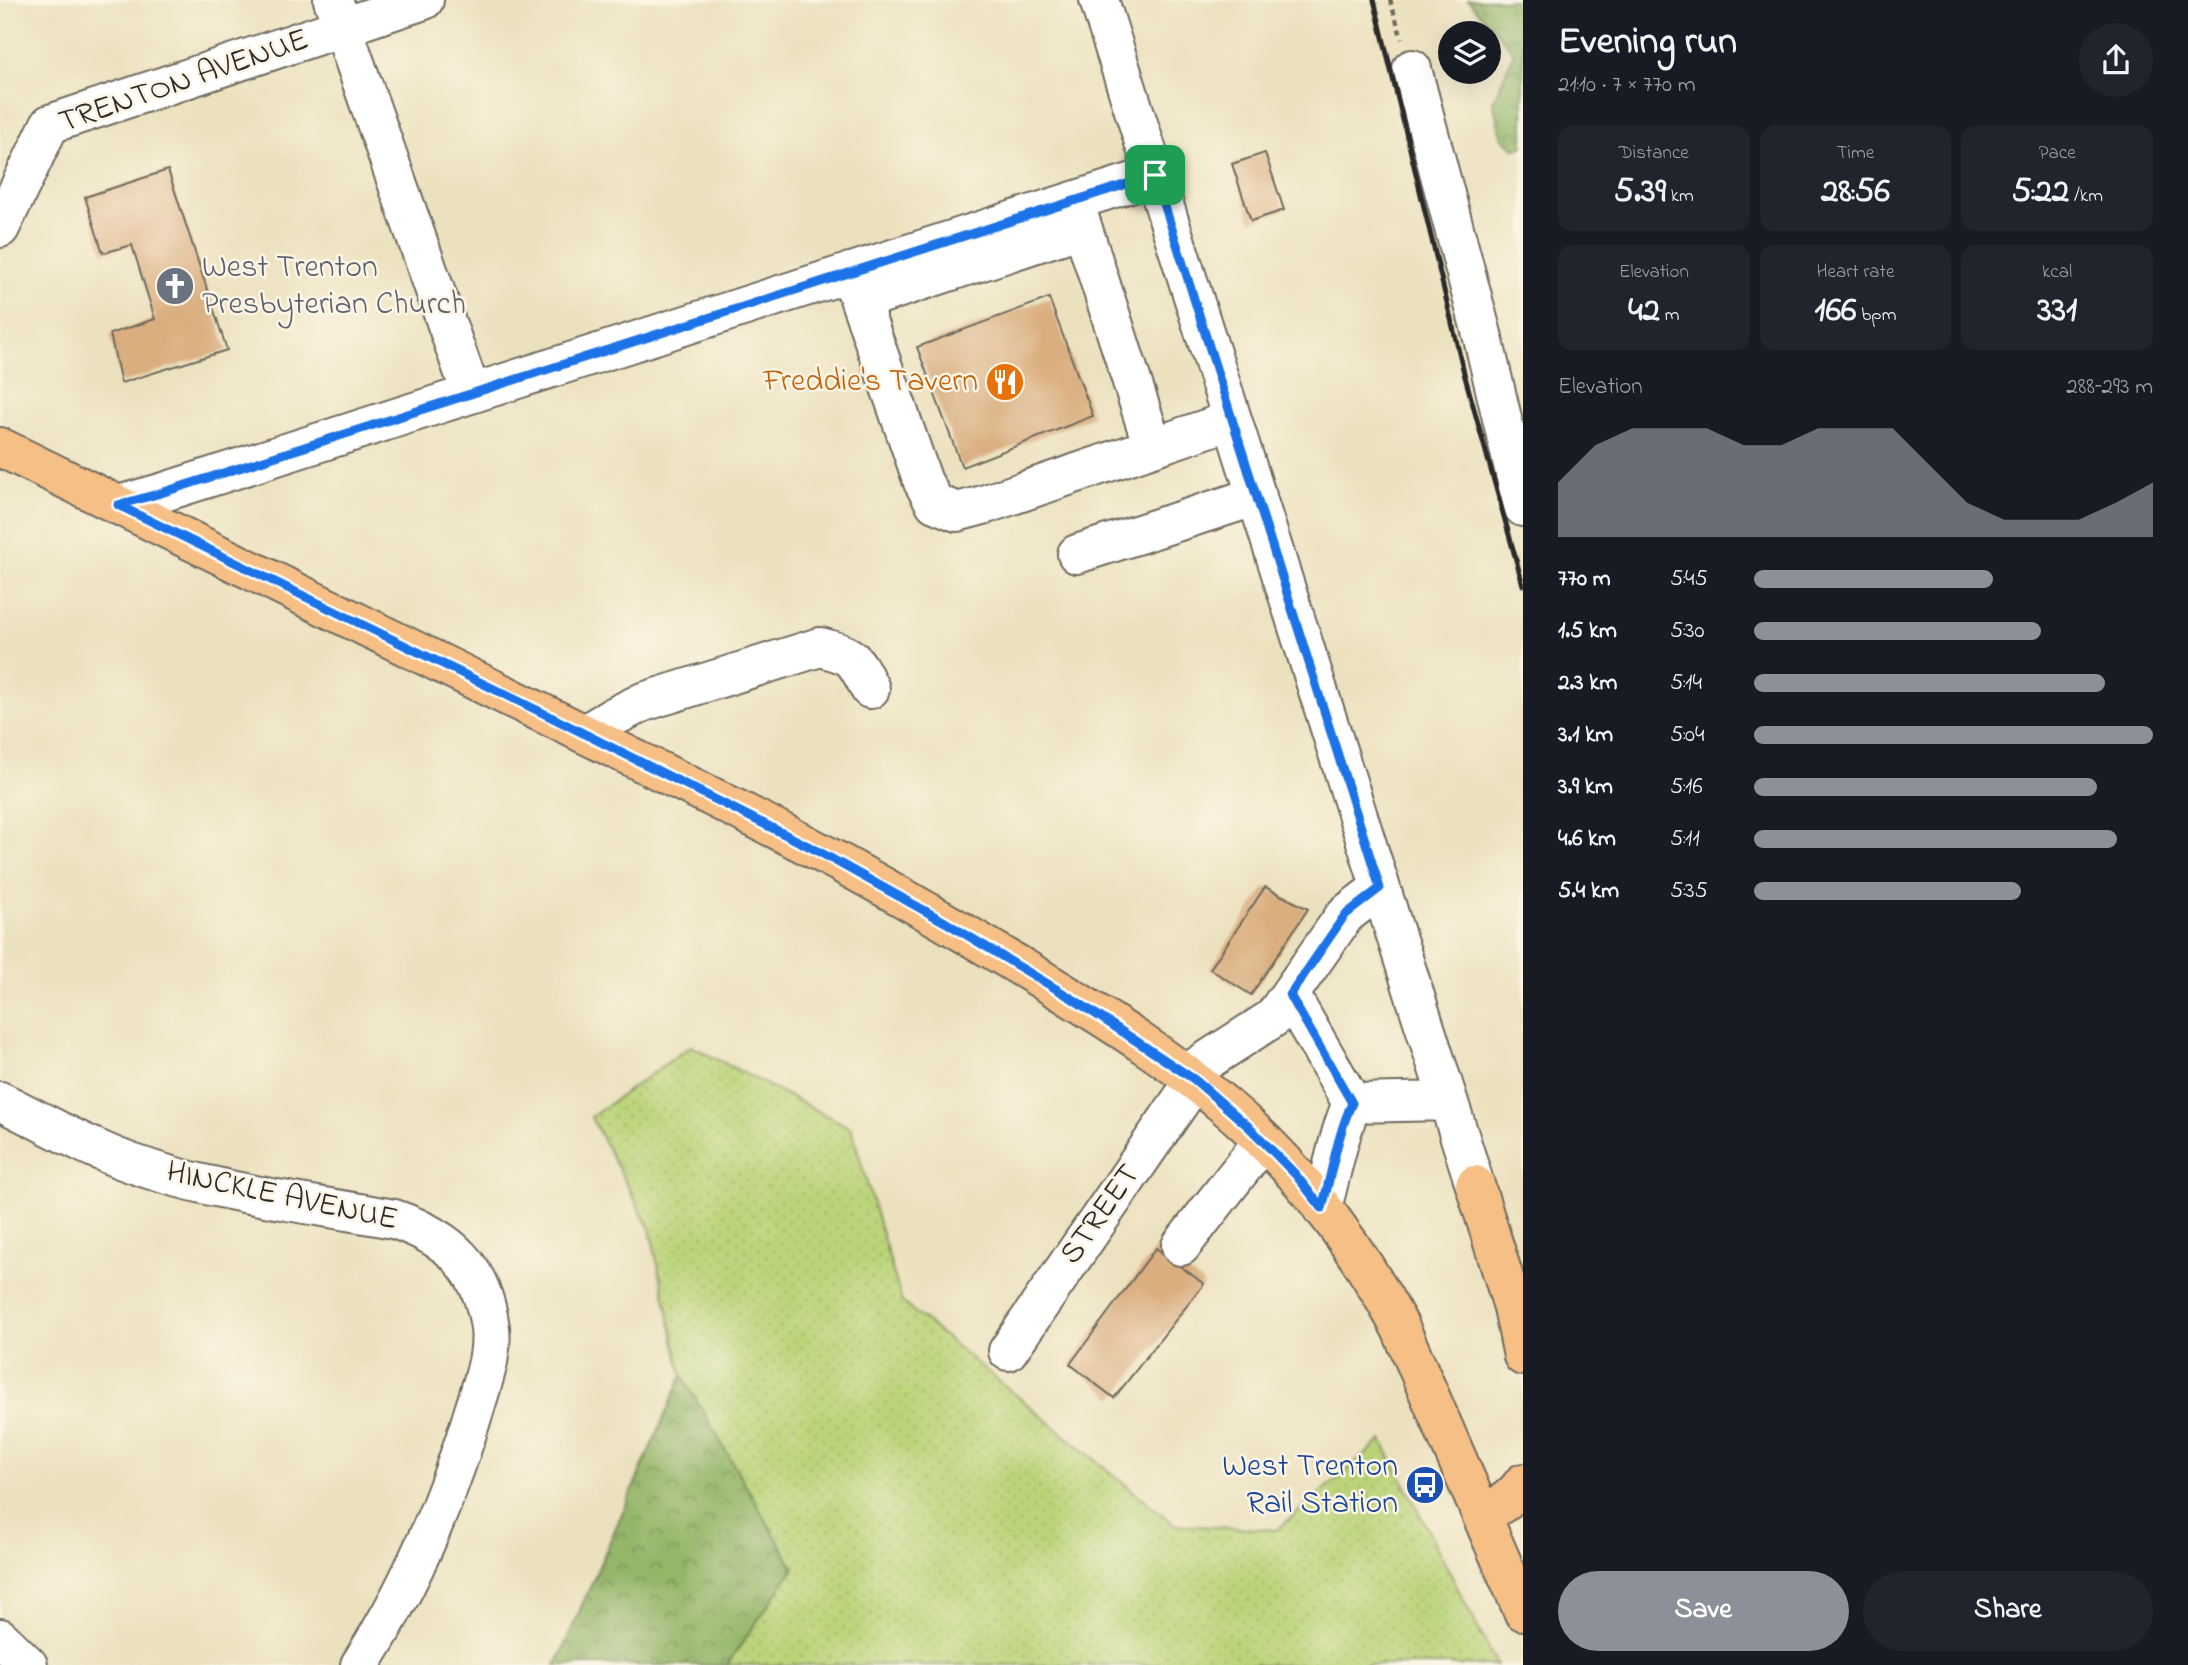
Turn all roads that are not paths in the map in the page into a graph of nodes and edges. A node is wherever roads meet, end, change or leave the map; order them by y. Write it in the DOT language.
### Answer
graph roads {
  1 [pos="424,0"];
  2 [pos="1099,0"];
  3 [pos="338,14"];
  4 [pos="1412,69"];
  5 [pos="1155,175"];
  6 [pos="1078,214"];
  7 [pos="0,228"];
  8 [pos="855,287"];
  9 [pos="471,393"];
  10 [pos="1232,420"];
  11 [pos="0,447"];
  12 [pos="1153,447"];
  13 [pos="1256,496"];
  14 [pos="118,505"];
  15 [pos="1523,507"];
  16 [pos="1077,554"];
  17 [pos="870,689"];
  18 [pos="585,734"];
  19 [pos="1380,888"];
  20 [pos="1290,995"];
  21 [pos="1191,1077"];
  22 [pos="0,1101"];
  23 [pos="1448,1101"];
  24 [pos="1352,1103"];
  25 [pos="1263,1141"];
  26 [pos="1475,1185"];
  27 [pos="1322,1208"];
  28 [pos="1181,1245"];
  29 [pos="1008,1350"];
  30 [pos="1523,1356"];
  31 [pos="1523,1483"];
  32 [pos="1482,1516"];
  33 [pos="1523,1611"];
  34 [pos="0,1638"];
  35 [pos="28,1665"];
  36 [pos="360,1665"];
  1 -- 3 [label="street, TRENTON AVENUE"];
  2 -- 5 [label="street"];
  3 -- 7 [label="street, TRENTON AVENUE"];
  3 -- 9 [label="street"];
  4 -- 15 [label="street"];
  5 -- 6 [label="street"];
  5 -- 10 [label="street"];
  6 -- 8 [label="street"];
  6 -- 12 [label="street"];
  8 -- 9 [label="street"];
  8 -- 12 [label="street"];
  9 -- 14 [label="street"];
  10 -- 12 [label="street"];
  10 -- 13 [label="street"];
  11 -- 14 [label="main road"];
  13 -- 16 [label="street"];
  13 -- 19 [label="street"];
  14 -- 18 [label="main road"];
  17 -- 18 [label="street"];
  18 -- 21 [label="main road"];
  19 -- 20 [label="street"];
  19 -- 23 [label="street"];
  20 -- 21 [label="street"];
  20 -- 24 [label="street"];
  21 -- 25 [label="main road"];
  21 -- 29 [label="street, STREET"];
  22 -- 36 [label="street, HINCKLE AVENUE"];
  23 -- 24 [label="street"];
  23 -- 26 [label="street"];
  24 -- 27 [label="street"];
  25 -- 27 [label="main road"];
  25 -- 28 [label="street"];
  26 -- 30 [label="main road"];
  27 -- 32 [label="main road"];
  31 -- 32 [label="main road"];
  32 -- 33 [label="main road"];
  34 -- 35 [label="street"];
}
